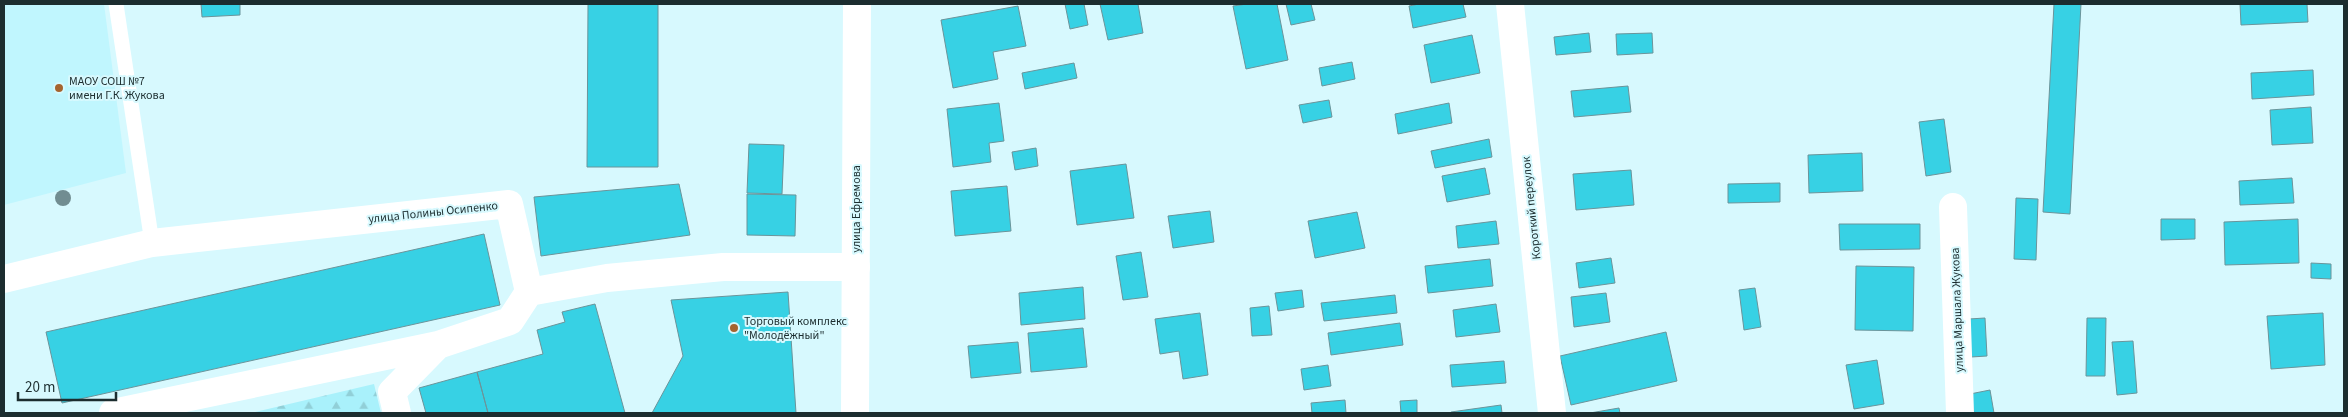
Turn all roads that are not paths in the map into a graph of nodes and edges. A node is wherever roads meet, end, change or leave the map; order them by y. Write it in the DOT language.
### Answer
graph roads {
  1 [pos="116,4"];
  2 [pos="857,4"];
  3 [pos="1510,4"];
  4 [pos="1953,207"];
  5 [pos="152,243"];
  6 [pos="856,267"];
  7 [pos="4,279"];
  8 [pos="530,292"];
  9 [pos="438,345"];
  10 [pos="113,413"];
  11 [pos="397,413"];
  12 [pos="855,413"];
  13 [pos="1552,413"];
  14 [pos="1960,413"];
  1 -- 5 [label="lane"];
  2 -- 6 [label="street, улица Ефремова"];
  3 -- 13 [label="street, Короткий переулок"];
  4 -- 14 [label="street, улица Маршала Жукова"];
  5 -- 7 [label="street, улица Полины Осипенко"];
  5 -- 8 [label="street, улица Полины Осипенко"];
  6 -- 8 [label="street"];
  6 -- 12 [label="street, улица Ефремова"];
  8 -- 9 [label="street"];
  9 -- 10 [label="street"];
  9 -- 11 [label="street"];
}
